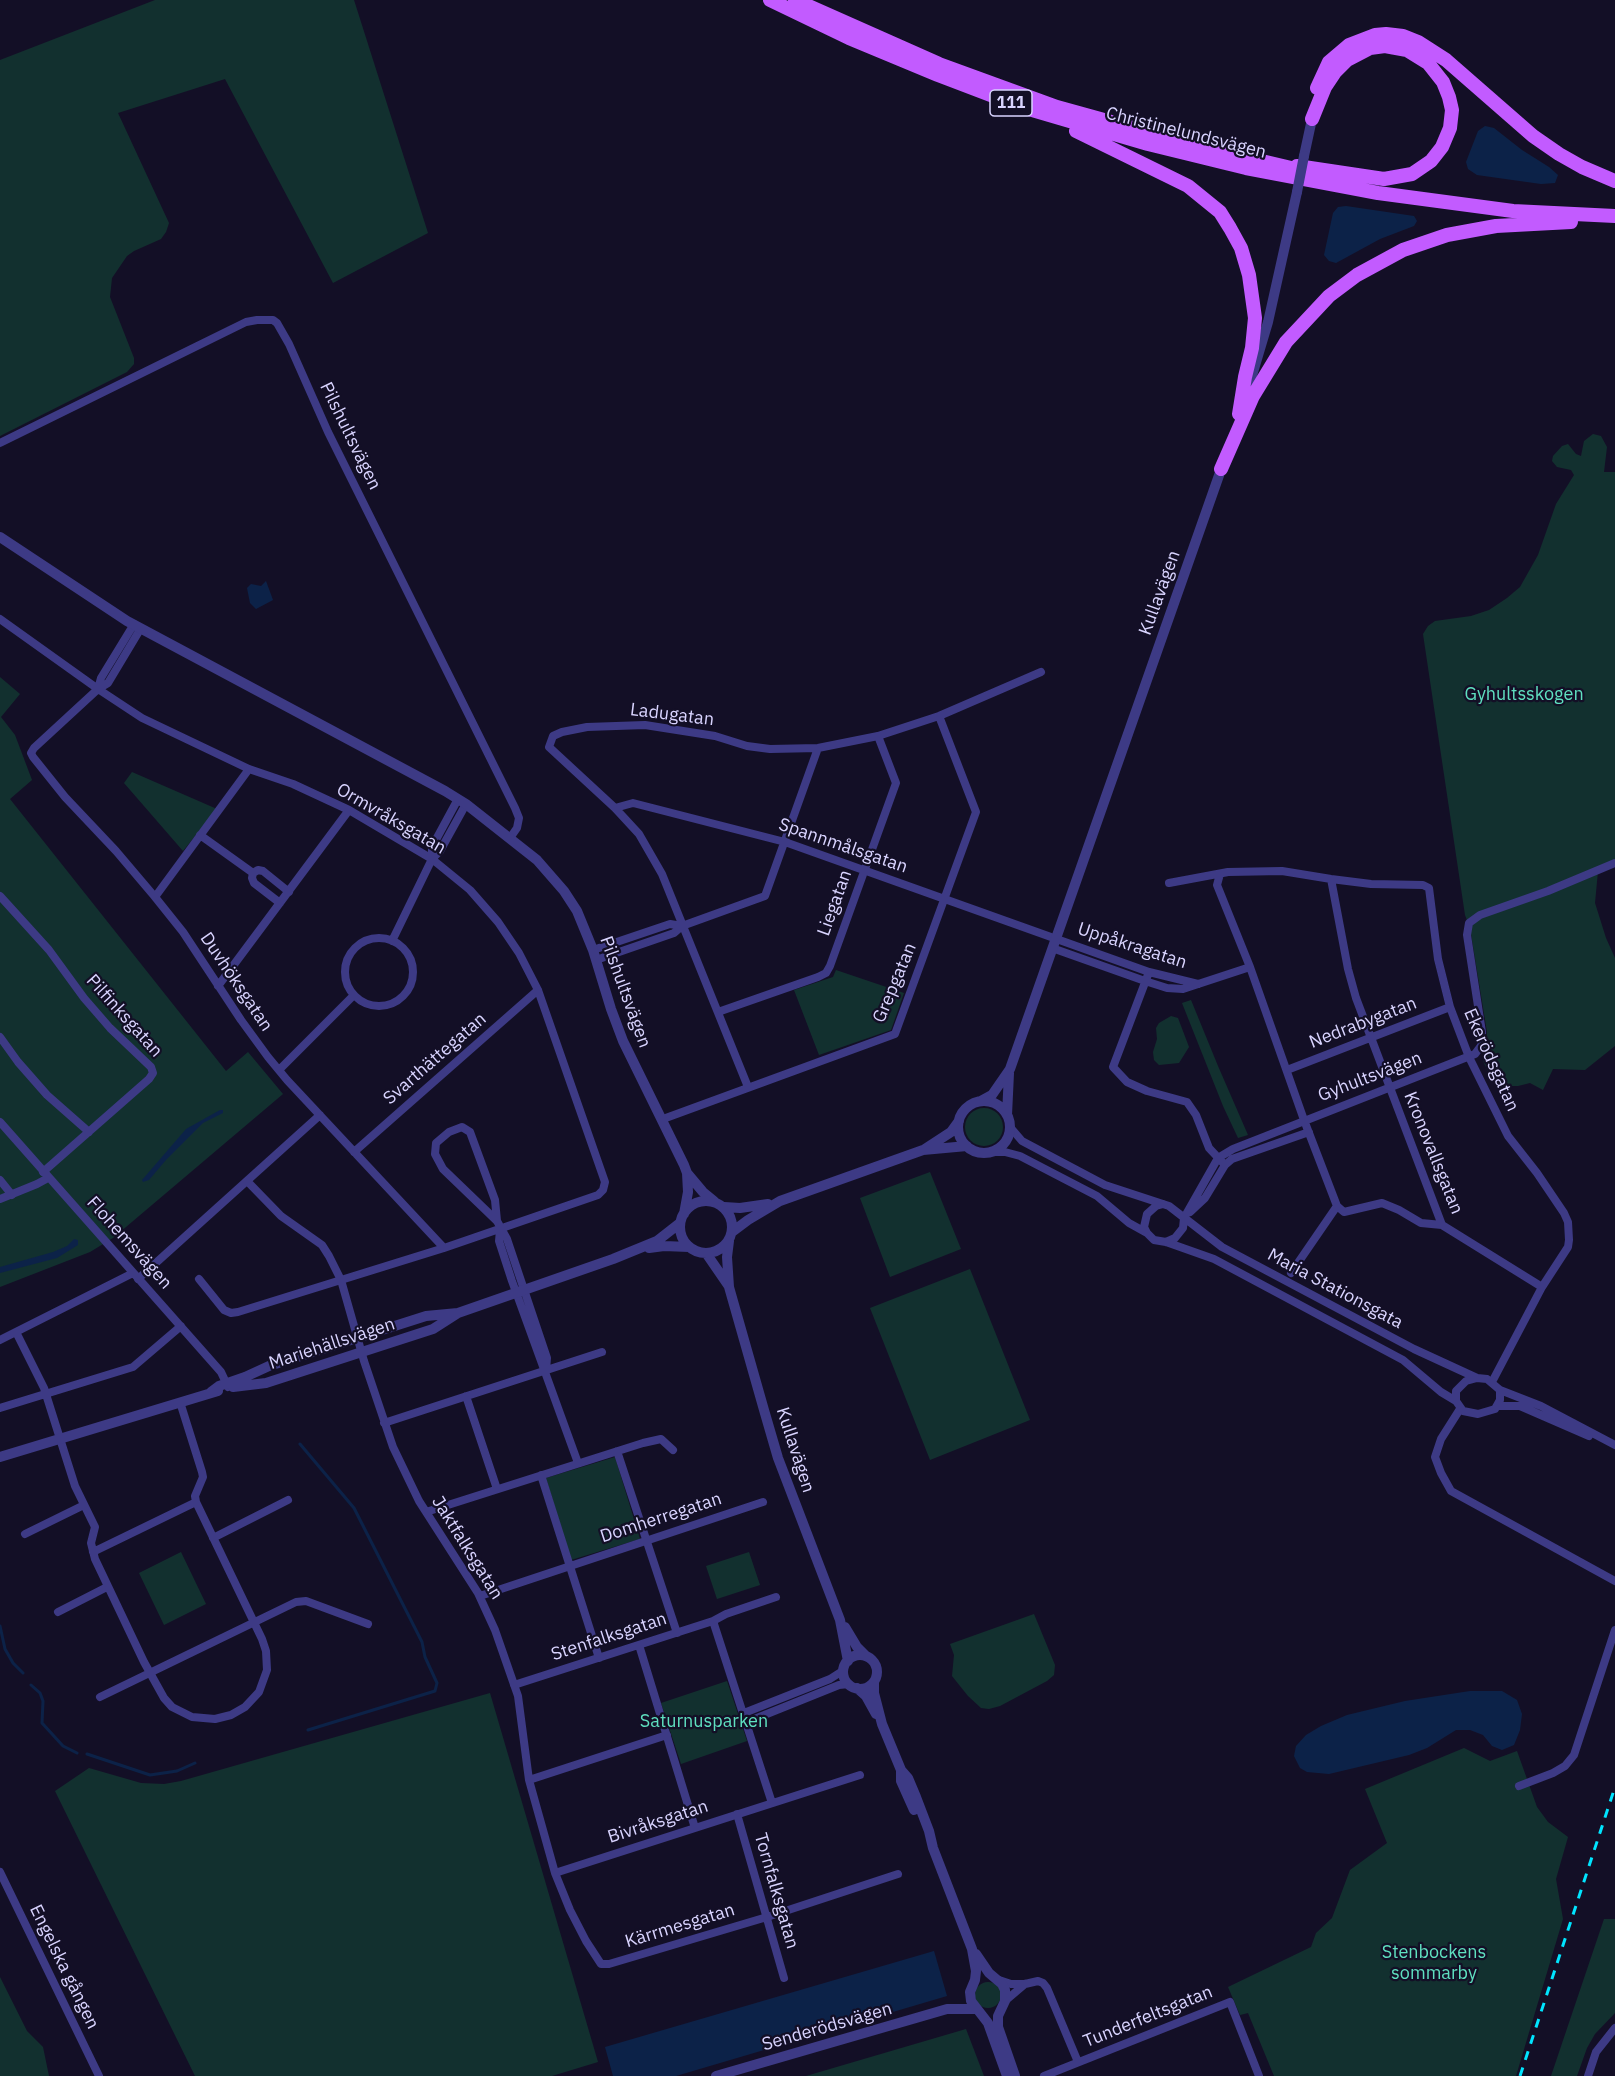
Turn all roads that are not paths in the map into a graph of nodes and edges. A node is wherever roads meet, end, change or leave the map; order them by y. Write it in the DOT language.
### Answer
graph roads {
  1 [pos="770,0"];
  2 [pos="795,0"];
  3 [pos="1022,107"];
  4 [pos="1312,119"];
  5 [pos="1264,161"];
  6 [pos="1615,181"];
  7 [pos="1615,207"];
  8 [pos="1615,218"];
  9 [pos="1238,423"];
  10 [pos="0,443"];
  11 [pos="1221,469"];
  12 [pos="0,537"];
  13 [pos="0,619"];
  14 [pos="138,626"];
  15 [pos="1041,672"];
  16 [pos="98,689"];
  17 [pos="939,716"];
  18 [pos="878,736"];
  19 [pos="818,748"];
  20 [pos="249,769"];
  21 [pos="462,801"];
  22 [pos="615,808"];
  23 [pos="349,810"];
  24 [pos="200,836"];
  25 [pos="510,838"];
  26 [pos="785,842"];
  27 [pos="432,859"];
  28 [pos="1615,863"];
  29 [pos="865,870"];
  30 [pos="253,873"];
  31 [pos="1220,874"];
  32 [pos="1331,879"];
  33 [pos="1169,884"];
  34 [pos="289,892"];
  35 [pos="0,896"];
  36 [pos="155,897"];
  37 [pos="945,900"];
  38 [pos="280,903"];
  39 [pos="682,926"];
  40 [pos="392,941"];
  41 [pos="1054,943"];
  42 [pos="594,955"];
  43 [pos="1250,967"];
  44 [pos="1149,972"];
  45 [pos="1145,981"];
  46 [pos="1198,984"];
  47 [pos="218,986"];
  48 [pos="538,990"];
  49 [pos="354,995"];
  50 [pos="1450,1008"];
  51 [pos="718,1012"];
  52 [pos="0,1037"];
  53 [pos="1371,1038"];
  54 [pos="1469,1057"];
  55 [pos="279,1070"];
  56 [pos="1010,1070"];
  57 [pos="1287,1070"];
  58 [pos="748,1087"];
  59 [pos="1389,1088"];
  60 [pos="981,1101"];
  61 [pos="320,1115"];
  62 [pos="1007,1115"];
  63 [pos="663,1119"];
  64 [pos="1304,1120"];
  65 [pos="959,1121"];
  66 [pos="0,1122"];
  67 [pos="1010,1127"];
  68 [pos="89,1132"];
  69 [pos="1309,1132"];
  70 [pos="967,1146"];
  71 [pos="923,1150"];
  72 [pos="354,1152"];
  73 [pos="993,1152"];
  74 [pos="1218,1158"];
  75 [pos="1225,1165"];
  76 [pos="687,1173"];
  77 [pos="46,1175"];
  78 [pos="0,1180"];
  79 [pos="247,1181"];
  80 [pos="12,1195"];
  81 [pos="0,1199"];
  82 [pos="780,1202"];
  83 [pos="1163,1204"];
  84 [pos="720,1205"];
  85 [pos="1337,1206"];
  86 [pos="682,1218"];
  87 [pos="1184,1218"];
  88 [pos="498,1225"];
  89 [pos="1442,1225"];
  90 [pos="1147,1233"];
  91 [pos="730,1237"];
  92 [pos="1166,1242"];
  93 [pos="689,1247"];
  94 [pos="444,1248"];
  95 [pos="643,1248"];
  96 [pos="706,1253"];
  97 [pos="1291,1273"];
  98 [pos="136,1276"];
  99 [pos="199,1279"];
  100 [pos="341,1280"];
  101 [pos="729,1287"];
  102 [pos="1542,1287"];
  103 [pos="520,1291"];
  104 [pos="458,1313"];
  105 [pos="181,1326"];
  106 [pos="16,1332"];
  107 [pos="358,1339"];
  108 [pos="0,1340"];
  109 [pos="361,1352"];
  110 [pos="602,1352"];
  111 [pos="546,1370"];
  112 [pos="1477,1378"];
  113 [pos="1492,1382"];
  114 [pos="228,1386"];
  115 [pos="1500,1389"];
  116 [pos="47,1395"];
  117 [pos="466,1396"];
  118 [pos="180,1402"];
  119 [pos="1458,1405"];
  120 [pos="1498,1406"];
  121 [pos="0,1408"];
  122 [pos="384,1423"];
  123 [pos="1598,1437"];
  124 [pos="61,1439"];
  125 [pos="1615,1446"];
  126 [pos="673,1450"];
  127 [pos="617,1451"];
  128 [pos="0,1457"];
  129 [pos="578,1463"];
  130 [pos="541,1475"];
  131 [pos="497,1489"];
  132 [pos="288,1500"];
  133 [pos="196,1502"];
  134 [pos="763,1502"];
  135 [pos="84,1505"];
  136 [pos="426,1512"];
  137 [pos="25,1534"];
  138 [pos="213,1538"];
  139 [pos="646,1541"];
  140 [pos="93,1552"];
  141 [pos="570,1566"];
  142 [pos="1615,1581"];
  143 [pos="107,1587"];
  144 [pos="480,1596"];
  145 [pos="776,1597"];
  146 [pos="58,1612"];
  147 [pos="840,1620"];
  148 [pos="713,1621"];
  149 [pos="255,1623"];
  150 [pos="368,1624"];
  151 [pos="1615,1630"];
  152 [pos="677,1633"];
  153 [pos="639,1645"];
  154 [pos="866,1656"];
  155 [pos="599,1658"];
  156 [pos="846,1665"];
  157 [pos="150,1674"];
  158 [pos="874,1682"];
  159 [pos="514,1685"];
  160 [pos="853,1686"];
  161 [pos="100,1697"];
  162 [pos="745,1717"];
  163 [pos="882,1724"];
  164 [pos="667,1735"];
  165 [pos="860,1775"];
  166 [pos="529,1780"];
  167 [pos="1519,1786"];
  168 [pos="772,1803"];
  169 [pos="737,1814"];
  170 [pos="695,1828"];
  171 [pos="0,1872"];
  172 [pos="555,1873"];
  173 [pos="898,1874"];
  174 [pos="767,1917"];
  175 [pos="972,1949"];
  176 [pos="601,1964"];
  177 [pos="784,1978"];
  178 [pos="995,1979"];
  179 [pos="1025,1984"];
  180 [pos="971,1989"];
  181 [pos="1003,2004"];
  182 [pos="947,2009"];
  183 [pos="978,2010"];
  184 [pos="1615,2028"];
  185 [pos="1078,2062"];
  186 [pos="99,2076"];
  187 [pos="716,2076"];
  188 [pos="1007,2076"];
  189 [pos="1015,2076"];
  190 [pos="1044,2076"];
  191 [pos="1259,2076"];
  192 [pos="1588,2076"];
  1 -- 3 [label="main road, Christinelundsvägen / 111"];
  2 -- 5 [label="main road, Christinelundsvägen / 111"];
  3 -- 8 [label="main road, Christinelundsvägen / 111"];
  3 -- 9 [label="main road"];
  4 -- 5 [label="main road"];
  4 -- 6 [label="main road"];
  4 -- 9 [label="street, Kullavägen, bridge"];
  5 -- 7 [label="main road, Christinelundsvägen / 111"];
  8 -- 11 [label="main road"];
  9 -- 11 [label="street, Kullavägen"];
  10 -- 25 [label="street, Pilshultsvägen"];
  11 -- 41 [label="street, Kullavägen"];
  12 -- 14 [label="street, Pilshultsvägen"];
  13 -- 16 [label="street, Ormvråksgatan"];
  14 -- 16 [label="street, Duvhöksgatan"];
  14 -- 21 [label="street, Pilshultsvägen"];
  15 -- 17 [label="street, Ladugatan"];
  16 -- 20 [label="street, Ormvråksgatan"];
  16 -- 36 [label="street, Duvhöksgatan"];
  17 -- 18 [label="street, Ladugatan"];
  17 -- 37 [label="street, Grepgatan"];
  18 -- 19 [label="street, Ladugatan"];
  18 -- 29 [label="street, Liegatan"];
  19 -- 22 [label="street, Ladugatan"];
  19 -- 26 [label="street"];
  20 -- 23 [label="street, Ormvråksgatan"];
  20 -- 24 [label="street"];
  21 -- 25 [label="street, Pilshultsvägen"];
  21 -- 27 [label="street"];
  22 -- 26 [label="street, Spannmålsgatan"];
  22 -- 39 [label="street, Ladugatan"];
  23 -- 27 [label="street, Ormvråksgatan"];
  23 -- 34 [label="street"];
  24 -- 30 [label="street"];
  24 -- 36 [label="street"];
  25 -- 42 [label="street, Pilshultsvägen"];
  26 -- 29 [label="street, Spannmålsgatan"];
  26 -- 39 [label="street"];
  27 -- 40 [label="street"];
  27 -- 48 [label="street, Ormvråksgatan"];
  28 -- 54 [label="street"];
  29 -- 37 [label="street, Spannmålsgatan"];
  29 -- 51 [label="street, Liegatan"];
  30 -- 34 [label="street"];
  30 -- 38 [label="street"];
  31 -- 32 [label="street, Ekerödsgatan"];
  31 -- 33 [label="street, Ekerödsgatan"];
  31 -- 43 [label="street"];
  32 -- 50 [label="street, Ekerödsgatan"];
  32 -- 53 [label="street, Kronovallsgatan"];
  34 -- 38 [label="street"];
  35 -- 68 [label="street, Pilfinksgatan"];
  36 -- 47 [label="street, Duvhöksgatan"];
  37 -- 41 [label="street, Spannmålsgatan"];
  37 -- 58 [label="street, Grepgatan"];
  38 -- 47 [label="street"];
  39 -- 42 [label="street"];
  39 -- 51 [label="street, Ladugatan"];
  40 -- 49 [label="street"];
  40 -- 49 [label="street"];
  41 -- 44 [label="street, Uppåkragatan"];
  41 -- 45 [label="street, Uppåkragatan"];
  41 -- 56 [label="street, Kullavägen"];
  42 -- 63 [label="street, Pilshultsvägen"];
  43 -- 46 [label="street, Uppåkragatan"];
  43 -- 57 [label="street"];
  44 -- 45 [label="street"];
  44 -- 46 [label="street, Uppåkragatan"];
  45 -- 46 [label="street, Uppåkragatan"];
  45 -- 74 [label="street"];
  47 -- 55 [label="street, Duvhöksgatan"];
  48 -- 72 [label="street, Svarthättegatan"];
  48 -- 88 [label="street, Ormvråksgatan"];
  49 -- 55 [label="street"];
  50 -- 53 [label="street, Nedrabygatan"];
  50 -- 54 [label="street, Ekerödsgatan"];
  51 -- 58 [label="street, Ladugatan"];
  52 -- 68 [label="street"];
  53 -- 57 [label="street, Nedrabygatan"];
  53 -- 59 [label="street, Kronovallsgatan"];
  54 -- 59 [label="street, Gyhultsvägen"];
  54 -- 102 [label="street, Ekerödsgatan"];
  55 -- 61 [label="street, Duvhöksgatan"];
  56 -- 60 [label="street, Kullavägen"];
  56 -- 62 [label="street, Kullavägen"];
  57 -- 64 [label="street"];
  58 -- 63 [label="street, Grepgatan"];
  59 -- 64 [label="street, Gyhultsvägen"];
  59 -- 89 [label="street, Kronovallsgatan"];
  60 -- 62 [label="street"];
  60 -- 65 [label="street, Kullavägen"];
  61 -- 72 [label="street, Duvhöksgatan"];
  61 -- 79 [label="street"];
  62 -- 67 [label="street, Kullavägen"];
  63 -- 76 [label="street, Pilshultsvägen"];
  64 -- 69 [label="street"];
  64 -- 74 [label="street, Gyhultsvägen"];
  65 -- 70 [label="street"];
  65 -- 71 [label="street, Kullavägen"];
  66 -- 77 [label="street, Flohemsvägen"];
  67 -- 73 [label="street"];
  67 -- 83 [label="street, Maria Stationsgata"];
  68 -- 77 [label="street, Pilfinksgatan"];
  69 -- 75 [label="street"];
  69 -- 85 [label="street"];
  70 -- 71 [label="street, Kullavägen"];
  70 -- 73 [label="street, Kullavägen"];
  71 -- 82 [label="street, Kullavägen"];
  72 -- 94 [label="street, Duvhöksgatan"];
  73 -- 90 [label="street, Maria Stationsgata"];
  74 -- 75 [label="street"];
  74 -- 87 [label="street"];
  75 -- 87 [label="street"];
  76 -- 84 [label="street, Pilshultsvägen"];
  76 -- 86 [label="street, Pilshultsvägen"];
  77 -- 80 [label="street, Pilfinksgatan"];
  77 -- 98 [label="street, Flohemsvägen"];
  78 -- 80 [label="street"];
  79 -- 98 [label="street"];
  79 -- 100 [label="street, Jaktfalksgatan"];
  80 -- 81 [label="street, Pilfinksgatan"];
  82 -- 84 [label="street, Kullavägen"];
  82 -- 91 [label="street, Kullavägen"];
  83 -- 87 [label="street, Maria Stationsgata"];
  83 -- 90 [label="street"];
  84 -- 86 [label="street"];
  84 -- 91 [label="street"];
  85 -- 89 [label="street"];
  85 -- 97 [label="street"];
  86 -- 93 [label="street"];
  86 -- 95 [label="street, Mariehällsvägen"];
  87 -- 92 [label="street"];
  87 -- 112 [label="street, Maria Stationsgata"];
  88 -- 88 [label="street"];
  88 -- 94 [label="street"];
  88 -- 103 [label="street"];
  89 -- 102 [label="street, Kronovallsgatan"];
  90 -- 92 [label="street, Maria Stationsgata"];
  91 -- 96 [label="street"];
  91 -- 101 [label="street, Kullavägen"];
  92 -- 119 [label="street, Maria Stationsgata"];
  93 -- 95 [label="street, Mariehällsvägen"];
  93 -- 96 [label="street"];
  94 -- 100 [label="street"];
  95 -- 103 [label="street, Mariehällsvägen"];
  96 -- 101 [label="street, Kullavägen"];
  98 -- 105 [label="street, Flohemsvägen"];
  98 -- 106 [label="street"];
  99 -- 100 [label="street"];
  100 -- 107 [label="street, Jaktfalksgatan"];
  101 -- 147 [label="street, Kullavägen"];
  102 -- 113 [label="street, Ekerödsgatan"];
  103 -- 104 [label="street, Mariehällsvägen"];
  103 -- 111 [label="street"];
  104 -- 107 [label="street, Mariehällsvägen"];
  104 -- 109 [label="street, Mariehällsvägen"];
  105 -- 114 [label="street, Flohemsvägen"];
  105 -- 116 [label="street"];
  106 -- 108 [label="street"];
  106 -- 116 [label="street"];
  107 -- 109 [label="street, Jaktfalksgatan"];
  107 -- 114 [label="street, Mariehällsvägen"];
  109 -- 114 [label="street, Mariehällsvägen"];
  109 -- 122 [label="street, Jaktfalksgatan"];
  110 -- 111 [label="street"];
  111 -- 117 [label="street"];
  111 -- 129 [label="street"];
  112 -- 113 [label="street, Maria Stationsgata"];
  112 -- 119 [label="street"];
  113 -- 115 [label="street, Maria Stationsgata"];
  114 -- 118 [label="street, Mariehällsvägen"];
  115 -- 120 [label="street"];
  115 -- 123 [label="street, Maria Stationsgata"];
  116 -- 121 [label="street"];
  116 -- 124 [label="street"];
  117 -- 122 [label="street"];
  117 -- 131 [label="street"];
  118 -- 124 [label="street, Mariehällsvägen"];
  118 -- 133 [label="street"];
  119 -- 120 [label="street, Maria Stationsgata"];
  119 -- 142 [label="street"];
  120 -- 123 [label="street, Maria Stationsgata"];
  122 -- 136 [label="street, Jaktfalksgatan"];
  123 -- 125 [label="street, Maria Stationsgata"];
  124 -- 128 [label="street, Mariehällsvägen"];
  124 -- 135 [label="street"];
  126 -- 127 [label="street"];
  127 -- 129 [label="street"];
  127 -- 139 [label="street"];
  129 -- 130 [label="street"];
  130 -- 131 [label="street"];
  130 -- 141 [label="street"];
  131 -- 136 [label="street"];
  132 -- 138 [label="street"];
  133 -- 138 [label="street"];
  133 -- 140 [label="street"];
  134 -- 139 [label="street, Domherregatan"];
  135 -- 137 [label="street"];
  135 -- 140 [label="street"];
  136 -- 144 [label="street, Jaktfalksgatan"];
  138 -- 149 [label="street"];
  139 -- 141 [label="street, Domherregatan"];
  139 -- 152 [label="street"];
  140 -- 143 [label="street"];
  141 -- 144 [label="street, Domherregatan"];
  141 -- 155 [label="street"];
  143 -- 146 [label="street"];
  143 -- 157 [label="street"];
  144 -- 159 [label="street, Jaktfalksgatan"];
  145 -- 148 [label="street, Stenfalksgatan"];
  147 -- 154 [label="street, Kullavägen"];
  147 -- 156 [label="street, Kullavägen"];
  148 -- 152 [label="street, Stenfalksgatan"];
  148 -- 162 [label="street"];
  149 -- 150 [label="street"];
  149 -- 157 [label="street"];
  149 -- 157 [label="street"];
  151 -- 167 [label="street"];
  152 -- 153 [label="street, Stenfalksgatan"];
  153 -- 155 [label="street, Stenfalksgatan"];
  153 -- 164 [label="street"];
  154 -- 156 [label="street"];
  154 -- 158 [label="street, Kullavägen"];
  155 -- 159 [label="street, Stenfalksgatan"];
  156 -- 160 [label="street, Kullavägen"];
  156 -- 162 [label="street"];
  157 -- 161 [label="street"];
  158 -- 160 [label="street"];
  158 -- 163 [label="street, Kullavägen"];
  159 -- 166 [label="street, Jaktfalksgatan"];
  160 -- 162 [label="street"];
  160 -- 163 [label="street, Kullavägen"];
  162 -- 168 [label="street"];
  163 -- 175 [label="street, Kullavägen"];
  164 -- 166 [label="street"];
  164 -- 170 [label="street"];
  165 -- 168 [label="street, Bivråksgatan"];
  166 -- 172 [label="street, Jaktfalksgatan"];
  168 -- 169 [label="street, Bivråksgatan"];
  169 -- 170 [label="street, Bivråksgatan"];
  169 -- 174 [label="street, Tornfalksgatan"];
  170 -- 172 [label="street, Bivråksgatan"];
  171 -- 186 [label="street, Engelska gången"];
  172 -- 176 [label="street, Jaktfalksgatan"];
  173 -- 174 [label="street, Kärrmesgatan"];
  174 -- 176 [label="street, Kärrmesgatan"];
  174 -- 177 [label="street, Tornfalksgatan"];
  175 -- 178 [label="street, Kullavägen"];
  175 -- 180 [label="street, Kullavägen"];
  178 -- 179 [label="street"];
  178 -- 180 [label="street"];
  178 -- 181 [label="street, Kullavägen"];
  179 -- 181 [label="street"];
  179 -- 185 [label="street, Tunderfeltsgatan"];
  180 -- 182 [label="street, Senderödsvägen"];
  180 -- 183 [label="street, Kullavägen"];
  181 -- 183 [label="street"];
  181 -- 189 [label="street, Kullavägen"];
  182 -- 183 [label="street, Senderödsvägen"];
  182 -- 187 [label="street, Senderödsvägen"];
  183 -- 188 [label="street, Kullavägen"];
  184 -- 192 [label="street"];
  185 -- 190 [label="street, Tunderfeltsgatan"];
  185 -- 191 [label="street, Tunderfeltsgatan"];
}
